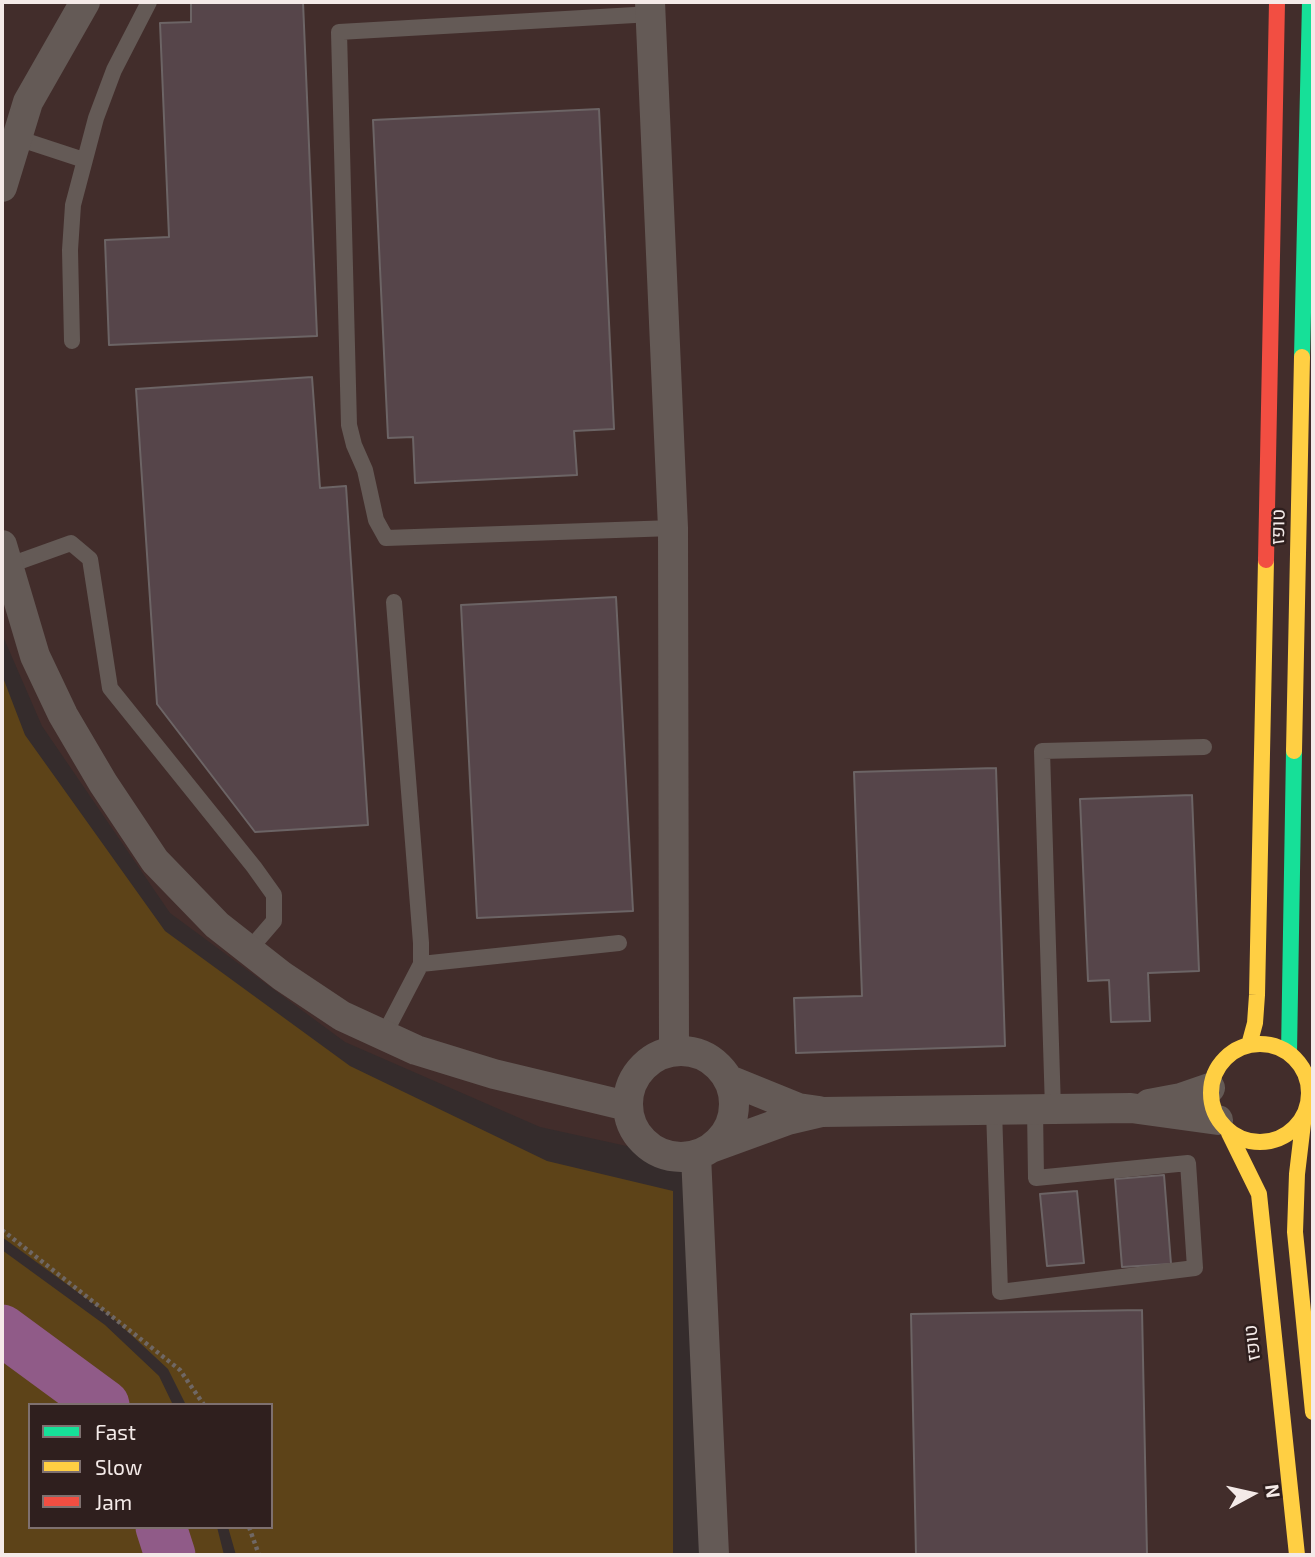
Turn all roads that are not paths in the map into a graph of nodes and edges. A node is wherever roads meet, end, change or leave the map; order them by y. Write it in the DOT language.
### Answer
graph roads {
  1 [pos="85,2"];
  2 [pos="149,2"];
  3 [pos="1277,2"];
  4 [pos="1310,2"];
  5 [pos="651,8"];
  6 [pos="17,138"];
  7 [pos="84,160"];
  8 [pos="2,187"];
  9 [pos="72,341"];
  10 [pos="673,528"];
  11 [pos="4,556"];
  12 [pos="394,602"];
  13 [pos="1204,747"];
  14 [pos="619,943"];
  15 [pos="249,950"];
  16 [pos="421,964"];
  17 [pos="384,1035"];
  18 [pos="1249,1045"];
  19 [pos="674,1051"];
  20 [pos="1289,1053"];
  21 [pos="729,1080"];
  22 [pos="1210,1088"];
  23 [pos="627,1106"];
  24 [pos="1131,1108"];
  25 [pos="1044,1109"];
  26 [pos="993,1110"];
  27 [pos="822,1112"];
  28 [pos="1304,1115"];
  29 [pos="1223,1127"];
  30 [pos="703,1151"];
  31 [pos="1313,1412"];
  32 [pos="714,1555"];
  33 [pos="1297,1555"];
  1 -- 6 [label="street"];
  2 -- 7 [label="lane"];
  3 -- 18 [label="street, טופז"];
  4 -- 20 [label="street, טופז"];
  5 -- 10 [label="street"];
  5 -- 10 [label="lane"];
  6 -- 7 [label="lane"];
  6 -- 8 [label="street"];
  7 -- 9 [label="lane"];
  10 -- 19 [label="street"];
  11 -- 15 [label="street"];
  11 -- 15 [label="lane"];
  12 -- 16 [label="lane"];
  13 -- 25 [label="lane"];
  14 -- 16 [label="lane"];
  15 -- 17 [label="street"];
  16 -- 17 [label="lane"];
  17 -- 23 [label="street"];
  18 -- 20 [label="street"];
  18 -- 22 [label="street"];
  19 -- 21 [label="street"];
  19 -- 23 [label="street"];
  20 -- 28 [label="street"];
  21 -- 27 [label="street"];
  21 -- 30 [label="street"];
  22 -- 24 [label="street"];
  22 -- 29 [label="street"];
  23 -- 30 [label="street"];
  24 -- 25 [label="street"];
  24 -- 29 [label="street"];
  25 -- 26 [label="street"];
  25 -- 26 [label="lane"];
  26 -- 27 [label="street"];
  27 -- 30 [label="street"];
  28 -- 29 [label="street"];
  28 -- 31 [label="street"];
  29 -- 33 [label="street, טופז"];
  30 -- 32 [label="street"];
}
